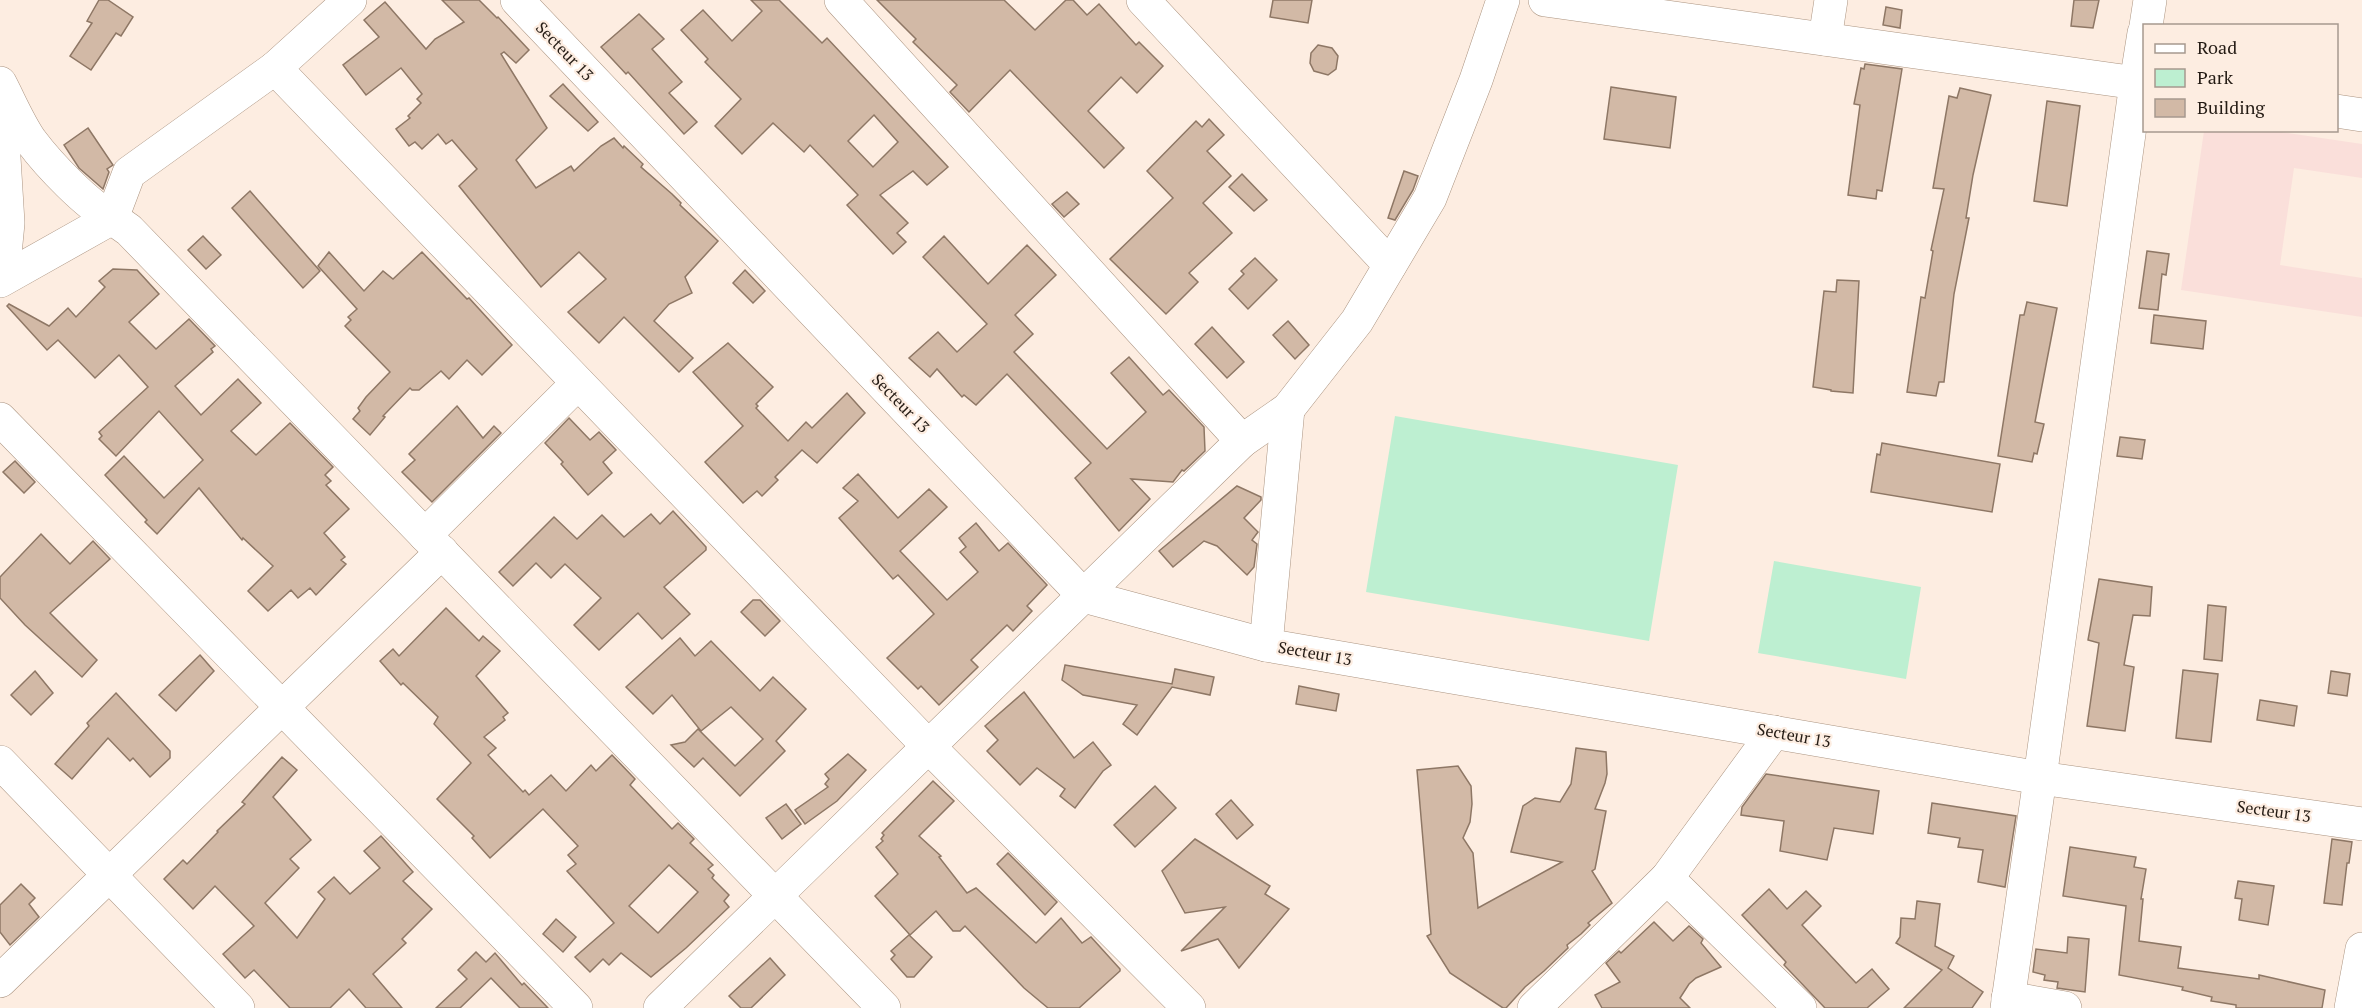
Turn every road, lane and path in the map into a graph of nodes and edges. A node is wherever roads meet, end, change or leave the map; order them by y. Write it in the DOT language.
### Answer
graph roads {
  1 [pos="350,0"];
  2 [pos="841,0"];
  3 [pos="1143,0"];
  4 [pos="1503,0"];
  5 [pos="1545,0"];
  6 [pos="1831,0"];
  7 [pos="2151,0"];
  8 [pos="522,2"];
  9 [pos="2146,24"];
  10 [pos="1825,39"];
  11 [pos="2143,53"];
  12 [pos="275,68"];
  13 [pos="0,83"];
  14 [pos="2140,83"];
  15 [pos="0,88"];
  16 [pos="2338,111"];
  17 [pos="2362,115"];
  18 [pos="112,218"];
  19 [pos="1390,265"];
  20 [pos="0,269"];
  21 [pos="0,281"];
  22 [pos="578,383"];
  23 [pos="1288,409"];
  24 [pos="0,419"];
  25 [pos="1242,441"];
  26 [pos="434,544"];
  27 [pos="1084,596"];
  28 [pos="1266,645"];
  29 [pos="283,707"];
  30 [pos="1774,732"];
  31 [pos="929,747"];
  32 [pos="0,762"];
  33 [pos="2040,778"];
  34 [pos="2362,824"];
  35 [pos="109,875"];
  36 [pos="1667,878"];
  37 [pos="776,896"];
  38 [pos="2362,949"];
  39 [pos="0,981"];
  40 [pos="2007,1003"];
  41 [pos="238,1008"];
  42 [pos="576,1008"];
  43 [pos="660,1008"];
  44 [pos="884,1008"];
  45 [pos="1189,1008"];
  46 [pos="1534,1008"];
  47 [pos="1800,1008"];
  48 [pos="2065,1008"];
  49 [pos="2351,1008"];
  1 -- 12 [label="street"];
  2 -- 25 [label="street"];
  3 -- 19 [label="street"];
  4 -- 19 [label="street"];
  5 -- 10 [label="street"];
  6 -- 10 [label="street"];
  7 -- 9 [label="street"];
  8 -- 27 [label="street, Secteur 13"];
  10 -- 14 [label="street"];
  11 -- 14 [label="street"];
  12 -- 18 [label="street"];
  12 -- 22 [label="street"];
  13 -- 18 [label="street"];
  14 -- 33 [label="street"];
  15 -- 20 [label="street"];
  16 -- 17 [label="street"];
  18 -- 21 [label="street"];
  18 -- 26 [label="street"];
  19 -- 23 [label="street"];
  22 -- 26 [label="street"];
  22 -- 31 [label="street"];
  23 -- 25 [label="street"];
  23 -- 28 [label="street"];
  24 -- 29 [label="street"];
  25 -- 27 [label="street"];
  26 -- 29 [label="street"];
  26 -- 37 [label="street"];
  27 -- 28 [label="street, Secteur 13"];
  27 -- 31 [label="street"];
  28 -- 30 [label="street, Secteur 13"];
  29 -- 35 [label="street"];
  29 -- 42 [label="street"];
  30 -- 33 [label="street, Secteur 13"];
  30 -- 36 [label="street"];
  31 -- 37 [label="street"];
  31 -- 45 [label="street"];
  32 -- 35 [label="street"];
  33 -- 34 [label="street, Secteur 13"];
  33 -- 40 [label="street"];
  35 -- 39 [label="street"];
  35 -- 41 [label="street"];
  36 -- 46 [label="street"];
  36 -- 47 [label="street"];
  37 -- 43 [label="street"];
  37 -- 44 [label="street"];
  38 -- 49 [label="street"];
  40 -- 48 [label="street"];
}
